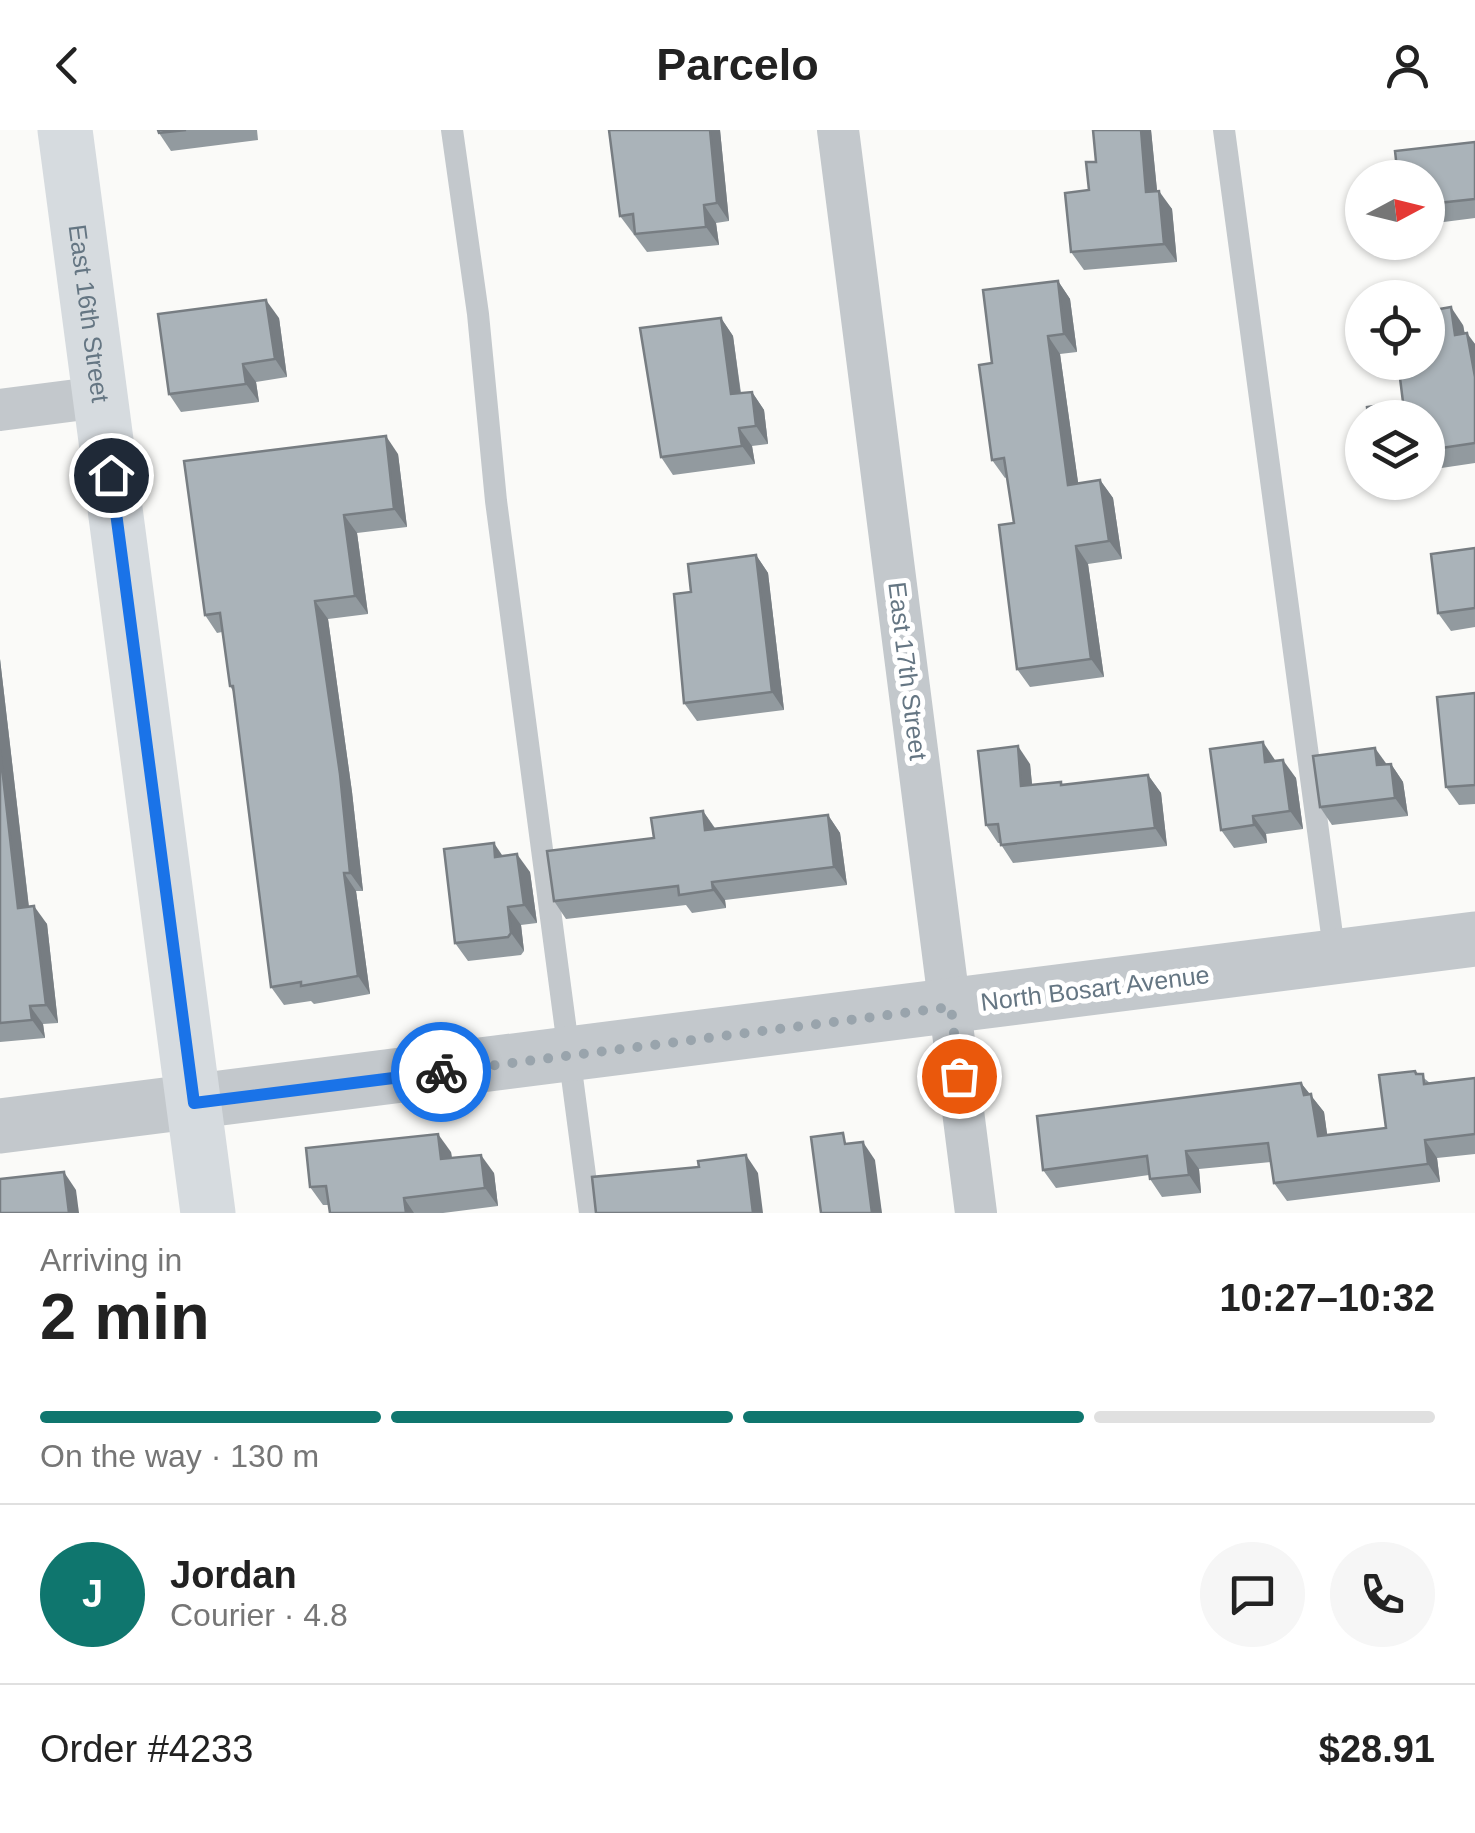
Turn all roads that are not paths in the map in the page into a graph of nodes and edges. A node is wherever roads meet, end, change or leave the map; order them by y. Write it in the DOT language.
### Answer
graph roads {
  1 [pos="64,130"];
  2 [pos="452,130"];
  3 [pos="838,130"];
  4 [pos="1224,130"];
  5 [pos="100,397"];
  6 [pos="0,410"];
  7 [pos="1475,939"];
  8 [pos="1334,956"];
  9 [pos="951,1007"];
  10 [pos="570,1056"];
  11 [pos="194,1103"];
  12 [pos="0,1126"];
  13 [pos="208,1213"];
  14 [pos="590,1213"];
  15 [pos="976,1213"];
  1 -- 5 [label="main road, East 16th Street"];
  2 -- 10 [label="lane"];
  3 -- 9 [label="street, East 17th Street"];
  4 -- 8 [label="lane"];
  5 -- 6 [label="street"];
  5 -- 11 [label="main road, East 16th Street"];
  7 -- 8 [label="street, North Bosart Avenue"];
  8 -- 9 [label="street, North Bosart Avenue"];
  9 -- 10 [label="street, North Bosart Avenue"];
  9 -- 15 [label="street, East 17th Street"];
  10 -- 11 [label="street, North Bosart Avenue"];
  10 -- 14 [label="lane"];
  11 -- 12 [label="street, North Bosart Avenue"];
  11 -- 13 [label="main road, East 16th Street"];
}
